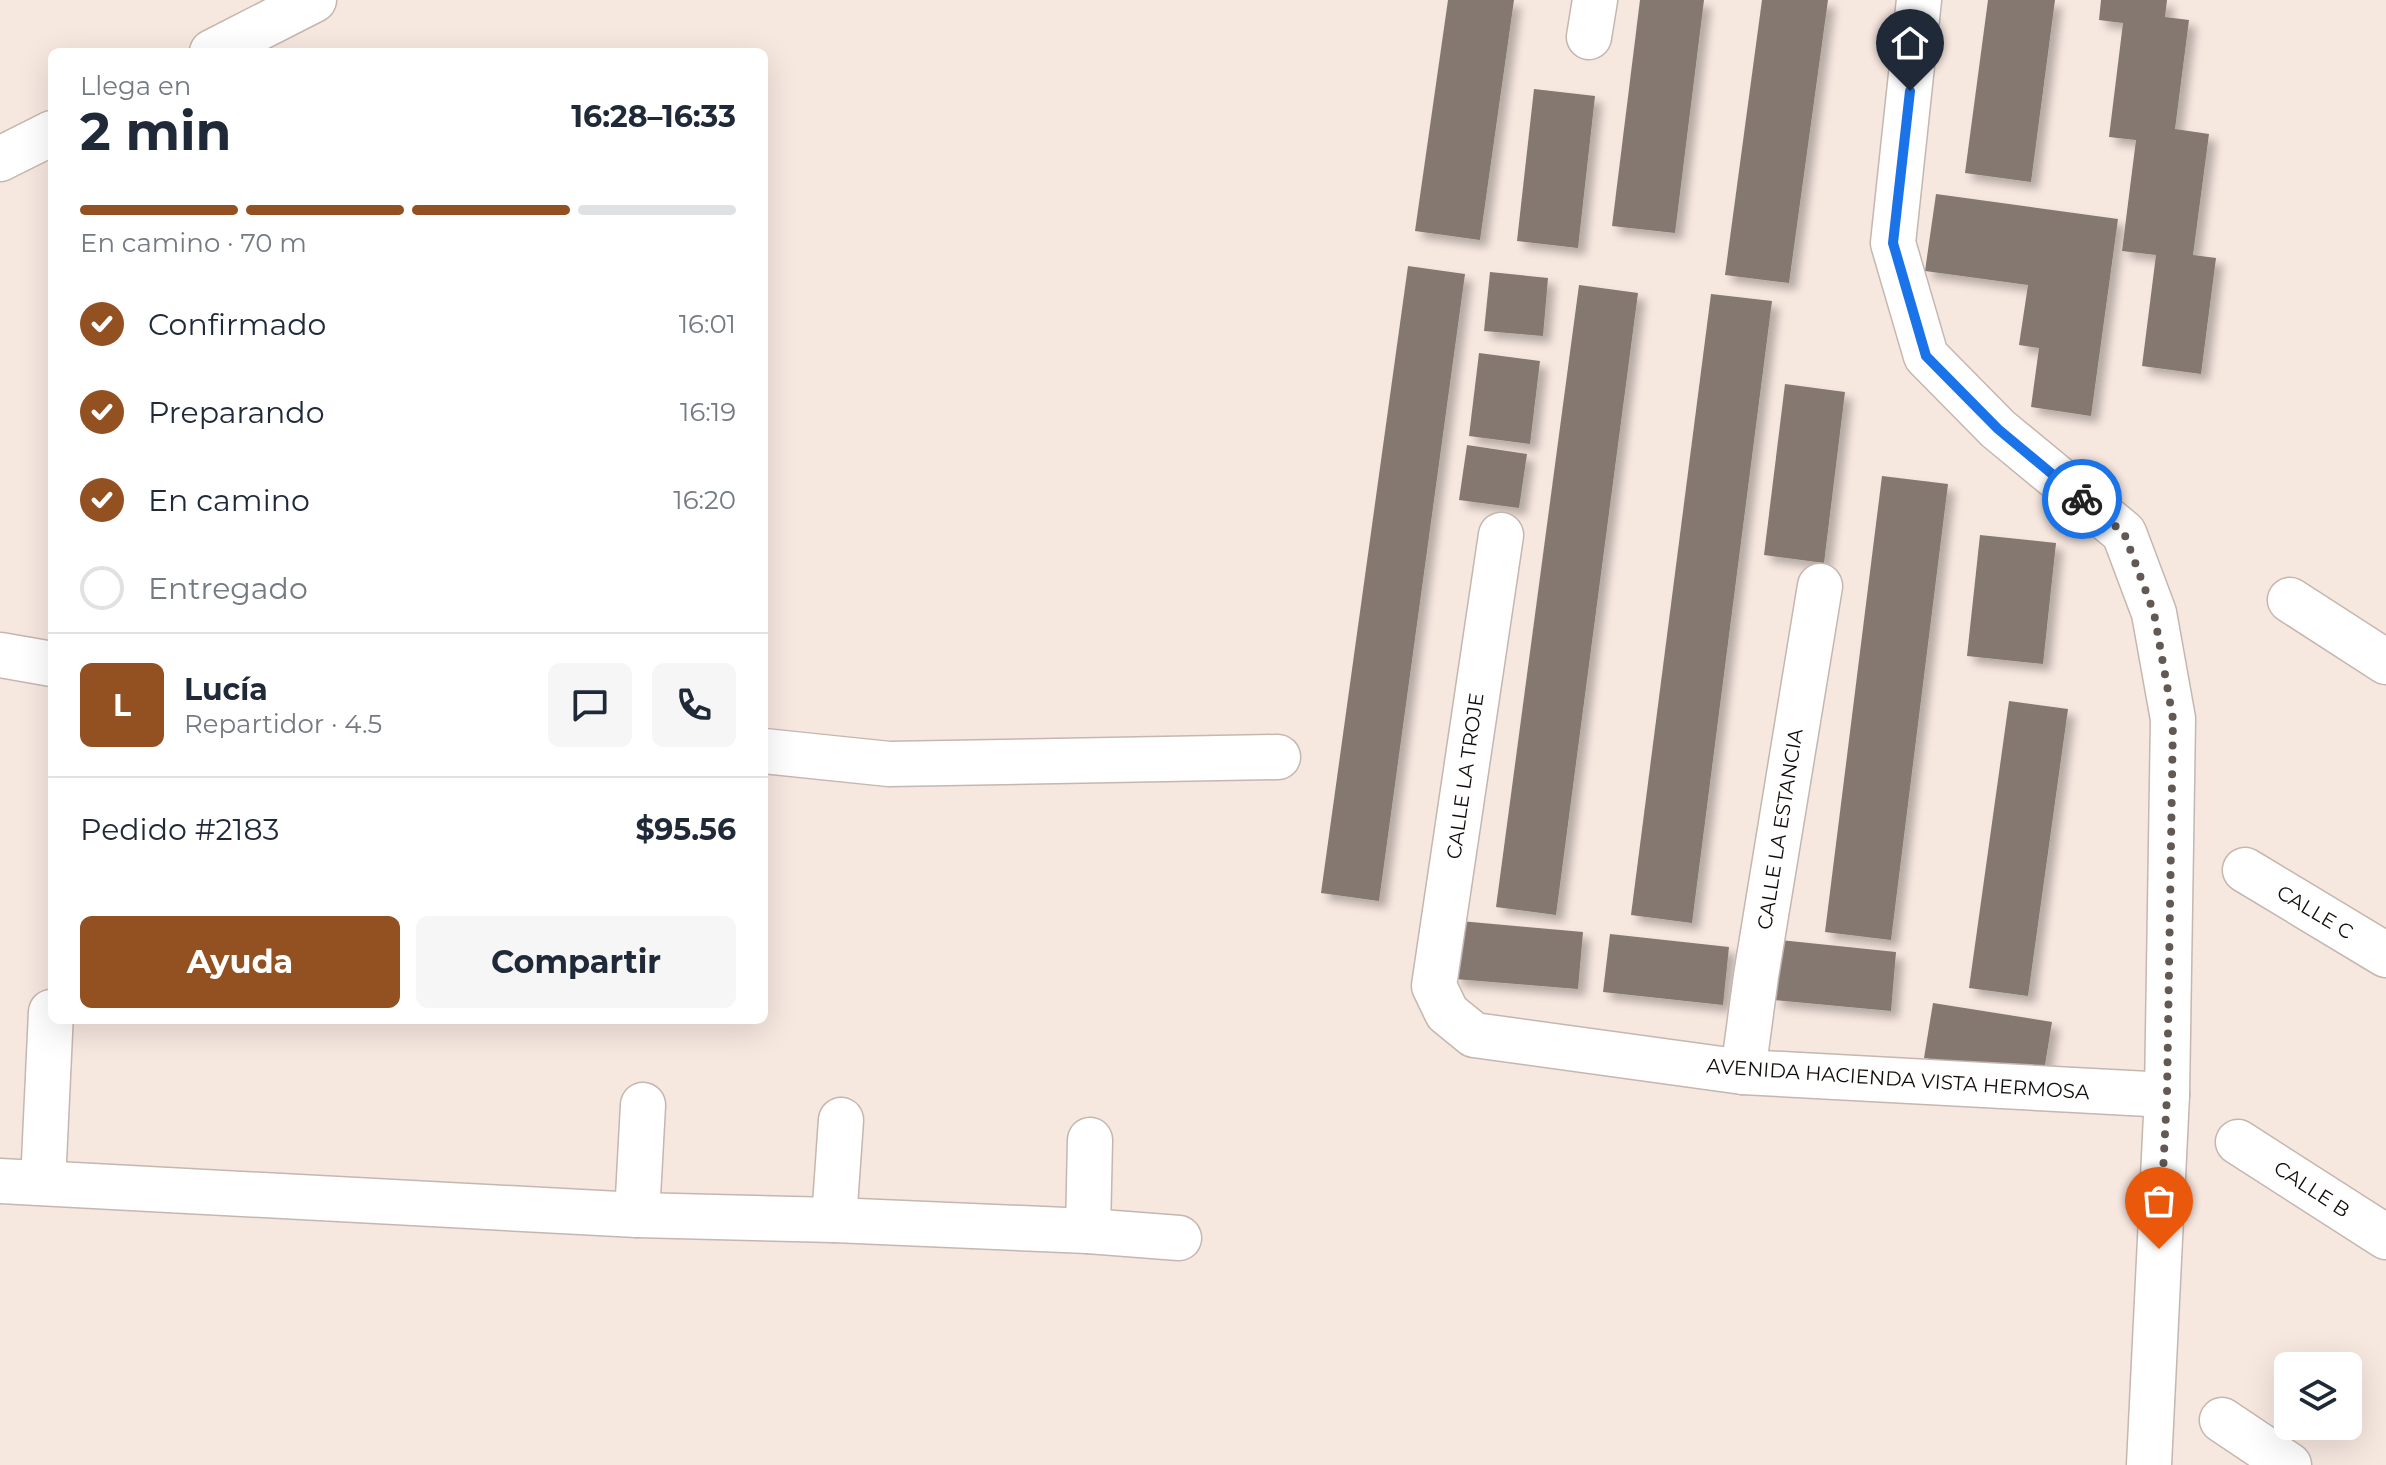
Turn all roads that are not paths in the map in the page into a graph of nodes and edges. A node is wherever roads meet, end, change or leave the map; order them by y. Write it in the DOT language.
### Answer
graph roads {
  1 [pos="314,0"];
  2 [pos="1919,0"];
  3 [pos="220,48"];
  4 [pos="48,135"];
  5 [pos="0,159"];
  6 [pos="1501,535"];
  7 [pos="1820,586"];
  8 [pos="2290,600"];
  9 [pos="0,655"];
  10 [pos="2386,662"];
  11 [pos="48,663"];
  12 [pos="768,751"];
  13 [pos="1278,757"];
  14 [pos="2245,870"];
  15 [pos="2386,955"];
  16 [pos="1447,1013"];
  17 [pos="50,1024"];
  18 [pos="1743,1072"];
  19 [pos="2167,1095"];
  20 [pos="643,1105"];
  21 [pos="841,1120"];
  22 [pos="1090,1140"];
  23 [pos="2238,1142"];
  24 [pos="0,1181"];
  25 [pos="43,1183"];
  26 [pos="637,1215"];
  27 [pos="834,1220"];
  28 [pos="1088,1231"];
  29 [pos="2386,1237"];
  30 [pos="1179,1238"];
  31 [pos="2222,1420"];
  32 [pos="2149,1465"];
  33 [pos="2289,1465"];
  1 -- 3 [label="street"];
  2 -- 19 [label="street"];
  4 -- 5 [label="street"];
  6 -- 16 [label="street, CALLE LA TROJE"];
  7 -- 18 [label="street, CALLE LA ESTANCIA"];
  8 -- 10 [label="street"];
  9 -- 11 [label="street"];
  12 -- 13 [label="street"];
  14 -- 15 [label="street, CALLE C"];
  16 -- 18 [label="street, AVENIDA HACIENDA VISTA HERMOSA"];
  17 -- 25 [label="street"];
  18 -- 19 [label="street, AVENIDA HACIENDA VISTA HERMOSA"];
  19 -- 32 [label="street"];
  20 -- 26 [label="street"];
  21 -- 27 [label="street"];
  22 -- 28 [label="street"];
  23 -- 29 [label="street, CALLE B"];
  24 -- 25 [label="street"];
  25 -- 26 [label="street"];
  26 -- 27 [label="street"];
  27 -- 28 [label="street"];
  28 -- 30 [label="street"];
  31 -- 33 [label="street"];
}
